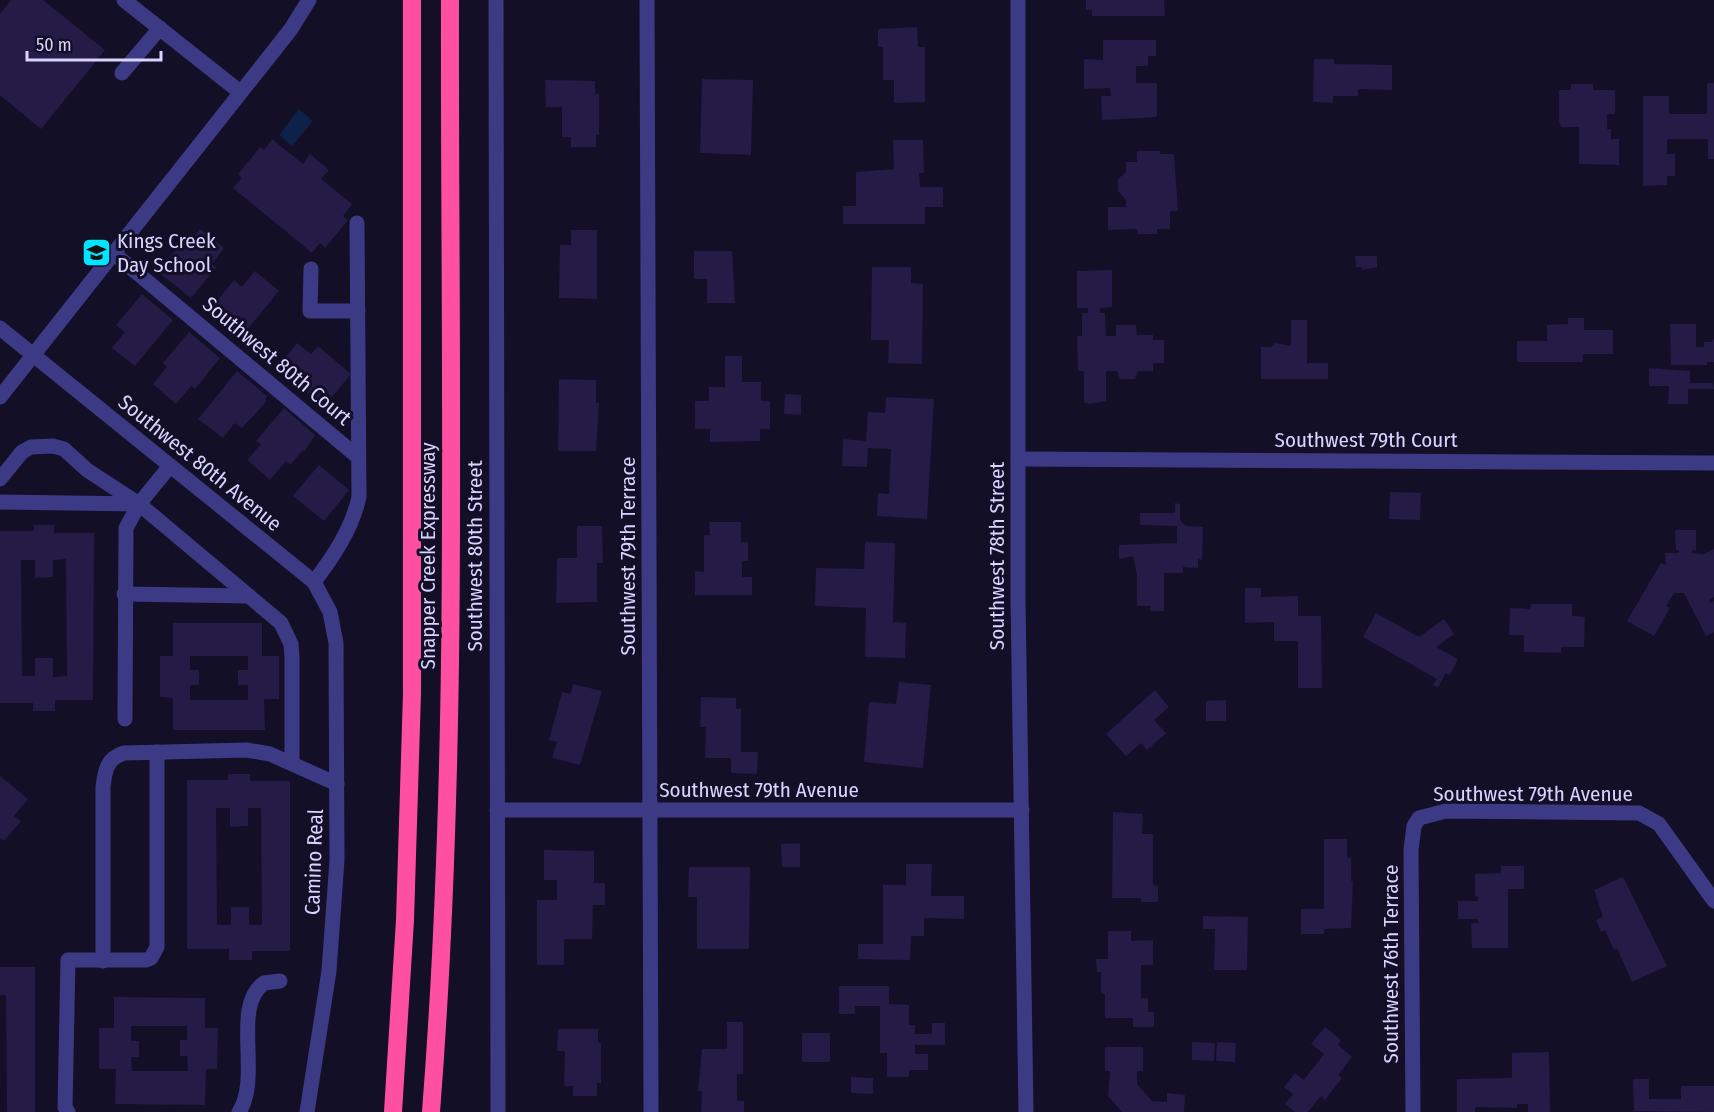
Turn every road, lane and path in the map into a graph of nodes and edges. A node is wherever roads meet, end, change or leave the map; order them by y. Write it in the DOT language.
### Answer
graph roads {
  1 [pos="124,0"];
  2 [pos="309,0"];
  3 [pos="412,0"];
  4 [pos="450,0"];
  5 [pos="496,0"];
  6 [pos="647,0"];
  7 [pos="1018,0"];
  8 [pos="160,28"];
  9 [pos="122,73"];
  10 [pos="240,92"];
  11 [pos="357,224"];
  12 [pos="112,252"];
  13 [pos="311,268"];
  14 [pos="358,311"];
  15 [pos="0,328"];
  16 [pos="34,354"];
  17 [pos="0,397"];
  18 [pos="358,457"];
  19 [pos="1018,459"];
  20 [pos="1714,463"];
  21 [pos="170,466"];
  22 [pos="0,479"];
  23 [pos="0,502"];
  24 [pos="139,504"];
  25 [pos="314,582"];
  26 [pos="124,594"];
  27 [pos="249,596"];
  28 [pos="330,612"];
  29 [pos="125,719"];
  30 [pos="157,752"];
  31 [pos="292,762"];
  32 [pos="337,784"];
  33 [pos="497,810"];
  34 [pos="1022,810"];
  35 [pos="650,811"];
  36 [pos="1419,818"];
  37 [pos="1714,901"];
  38 [pos="103,961"];
  39 [pos="280,981"];
  40 [pos="68,1112"];
  41 [pos="239,1112"];
  42 [pos="307,1112"];
  43 [pos="393,1112"];
  44 [pos="431,1112"];
  45 [pos="498,1112"];
  46 [pos="651,1112"];
  47 [pos="1026,1112"];
  48 [pos="1413,1112"];
  1 -- 8 [label="street"];
  2 -- 10 [label="street"];
  3 -- 43 [label="highway, Snapper Creek Expressway"];
  4 -- 44 [label="highway, Snapper Creek Expressway"];
  5 -- 33 [label="street, Southwest 80th Street"];
  6 -- 35 [label="street, Southwest 79th Terrace"];
  7 -- 19 [label="street, Southwest 78th Street"];
  8 -- 9 [label="street"];
  8 -- 10 [label="street"];
  10 -- 12 [label="street"];
  11 -- 14 [label="street"];
  12 -- 16 [label="street"];
  12 -- 18 [label="street, Southwest 80th Court"];
  13 -- 14 [label="street"];
  14 -- 18 [label="street"];
  15 -- 16 [label="street, Southwest 80th Avenue"];
  16 -- 17 [label="street"];
  16 -- 21 [label="street, Southwest 80th Avenue"];
  18 -- 25 [label="street"];
  19 -- 20 [label="street, Southwest 79th Court"];
  19 -- 34 [label="street, Southwest 78th Street"];
  21 -- 24 [label="street"];
  21 -- 25 [label="street, Southwest 80th Avenue"];
  22 -- 24 [label="street"];
  23 -- 24 [label="street"];
  24 -- 26 [label="street"];
  24 -- 27 [label="street"];
  25 -- 28 [label="street, Southwest 80th Avenue"];
  26 -- 27 [label="street"];
  26 -- 29 [label="street"];
  27 -- 31 [label="street"];
  28 -- 32 [label="street, Camino Real"];
  30 -- 31 [label="street"];
  30 -- 38 [label="street"];
  30 -- 38 [label="street"];
  31 -- 32 [label="street"];
  32 -- 42 [label="street, Camino Real"];
  33 -- 35 [label="street, Southwest 79th Avenue"];
  33 -- 45 [label="street, Southwest 80th Street"];
  34 -- 35 [label="street, Southwest 79th Avenue"];
  34 -- 47 [label="street, Southwest 78th Street"];
  35 -- 46 [label="street, Southwest 79th Terrace"];
  36 -- 37 [label="street, Southwest 79th Avenue"];
  36 -- 48 [label="street, Southwest 76th Terrace"];
  38 -- 40 [label="street"];
  39 -- 41 [label="street"];
}
